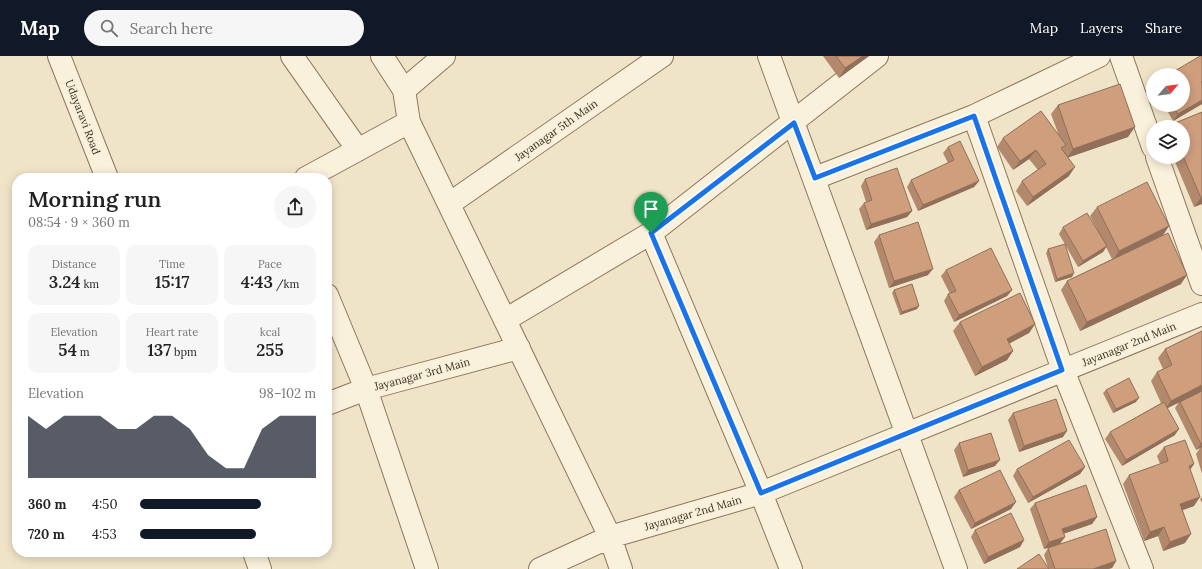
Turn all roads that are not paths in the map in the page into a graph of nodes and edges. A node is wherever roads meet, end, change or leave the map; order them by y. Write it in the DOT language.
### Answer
graph roads {
  1 [pos="59,56"];
  2 [pos="292,56"];
  3 [pos="382,56"];
  4 [pos="444,56"];
  5 [pos="662,56"];
  6 [pos="769,56"];
  7 [pos="877,56"];
  8 [pos="1099,56"];
  9 [pos="1121,56"];
  10 [pos="404,90"];
  11 [pos="974,116"];
  12 [pos="409,122"];
  13 [pos="794,123"];
  14 [pos="1146,127"];
  15 [pos="358,150"];
  16 [pos="1159,164"];
  17 [pos="105,173"];
  18 [pos="315,173"];
  19 [pos="815,178"];
  20 [pos="449,204"];
  21 [pos="651,233"];
  22 [pos="1202,284"];
  23 [pos="332,307"];
  24 [pos="1202,314"];
  25 [pos="505,320"];
  26 [pos="518,348"];
  27 [pos="1062,370"];
  28 [pos="366,389"];
  29 [pos="332,402"];
  30 [pos="907,434"];
  31 [pos="761,493"];
  32 [pos="610,537"];
  33 [pos="256,557"];
  34 [pos="260,569"];
  35 [pos="426,569"];
  36 [pos="540,569"];
  37 [pos="621,569"];
  38 [pos="791,569"];
  39 [pos="956,569"];
  40 [pos="1142,569"];
  1 -- 17 [label="street, Udayaravi Road"];
  2 -- 15 [label="street"];
  3 -- 10 [label="street"];
  4 -- 10 [label="street"];
  5 -- 20 [label="street, Jayanagar 5th Main"];
  6 -- 13 [label="street"];
  7 -- 13 [label="street"];
  8 -- 11 [label="street"];
  9 -- 14 [label="street"];
  10 -- 12 [label="street"];
  11 -- 19 [label="street"];
  11 -- 27 [label="street"];
  12 -- 15 [label="street"];
  12 -- 20 [label="street"];
  13 -- 19 [label="street"];
  13 -- 21 [label="street"];
  15 -- 18 [label="street"];
  16 -- 22 [label="street"];
  19 -- 30 [label="street"];
  20 -- 25 [label="street"];
  21 -- 25 [label="street"];
  21 -- 31 [label="street"];
  23 -- 28 [label="street"];
  24 -- 27 [label="street, Jayanagar 2nd Main"];
  25 -- 26 [label="street"];
  26 -- 28 [label="street, Jayanagar 3rd Main"];
  26 -- 32 [label="street"];
  27 -- 30 [label="street, Jayanagar 2nd Main"];
  27 -- 40 [label="street"];
  28 -- 29 [label="street, Jayanagar 3rd Main"];
  28 -- 35 [label="street"];
  30 -- 31 [label="street, Jayanagar 2nd Main"];
  30 -- 39 [label="street"];
  31 -- 32 [label="street, Jayanagar 2nd Main"];
  31 -- 38 [label="street"];
  32 -- 36 [label="street, Jayanagar 2nd Main"];
  32 -- 37 [label="street"];
  33 -- 34 [label="street"];
}
